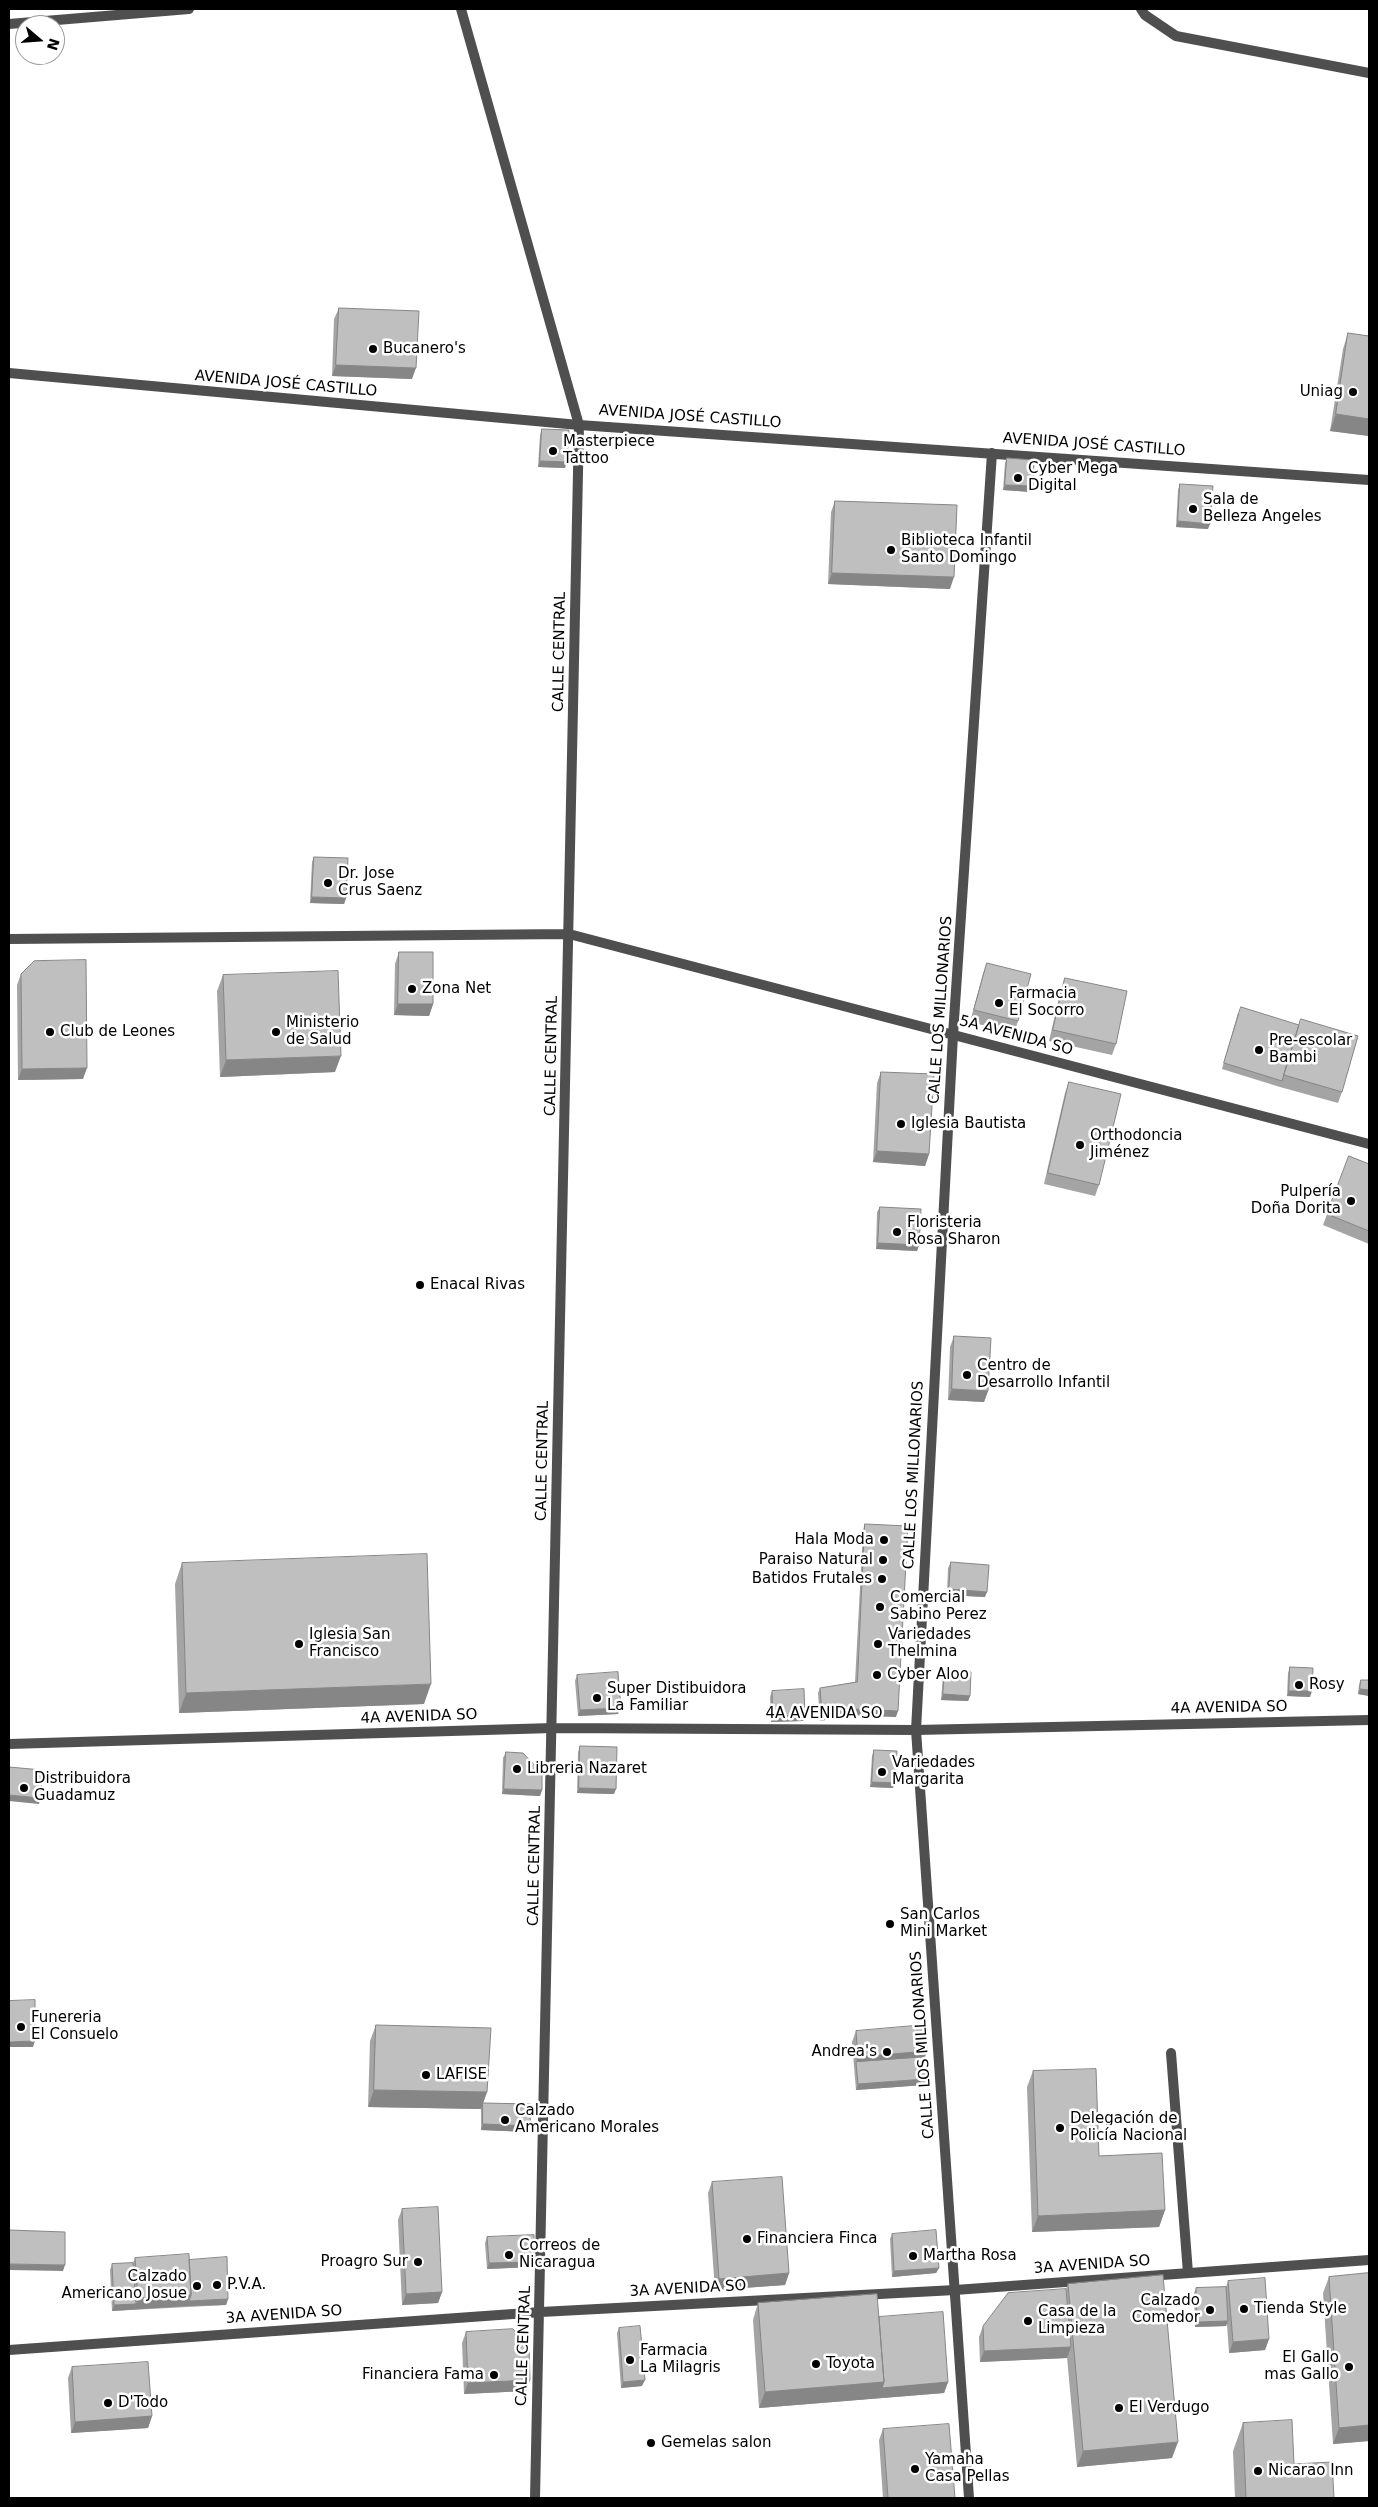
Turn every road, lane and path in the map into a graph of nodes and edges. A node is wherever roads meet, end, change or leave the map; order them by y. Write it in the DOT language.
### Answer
graph roads {
  1 [pos="189,9"];
  2 [pos="461,9"];
  3 [pos="1141,9"];
  4 [pos="9,24"];
  5 [pos="1369,73"];
  6 [pos="9,374"];
  7 [pos="579,425"];
  8 [pos="992,452"];
  9 [pos="1369,480"];
  10 [pos="569,934"];
  11 [pos="9,939"];
  12 [pos="954,1035"];
  13 [pos="1369,1144"];
  14 [pos="1369,1720"];
  15 [pos="553,1728"];
  16 [pos="916,1730"];
  17 [pos="9,1744"];
  18 [pos="1171,2053"];
  19 [pos="1369,2260"];
  20 [pos="1188,2273"];
  21 [pos="956,2290"];
  22 [pos="541,2312"];
  23 [pos="9,2350"];
  24 [pos="535,2498"];
  25 [pos="969,2498"];
  1 -- 4 [label="street"];
  2 -- 7 [label="street, CALLE CENTRAL"];
  3 -- 5 [label="street"];
  6 -- 7 [label="street, AVENIDA JOSÉ CASTILLO"];
  7 -- 8 [label="street, AVENIDA JOSÉ CASTILLO"];
  7 -- 10 [label="street, CALLE CENTRAL"];
  8 -- 9 [label="street, AVENIDA JOSÉ CASTILLO"];
  8 -- 12 [label="street, CALLE LOS MILLONARIOS"];
  10 -- 11 [label="street, 5A AVENIDA SO"];
  10 -- 12 [label="street, 5A AVENIDA SO"];
  10 -- 15 [label="street, CALLE CENTRAL"];
  12 -- 13 [label="street, 5A AVENIDA SO"];
  12 -- 16 [label="street, CALLE LOS MILLONARIOS"];
  14 -- 16 [label="street, 4A AVENIDA SO"];
  15 -- 16 [label="street, 4A AVENIDA SO"];
  15 -- 17 [label="street, 4A AVENIDA SO"];
  15 -- 22 [label="street, CALLE CENTRAL"];
  16 -- 21 [label="street, CALLE LOS MILLONARIOS"];
  18 -- 20 [label="street"];
  19 -- 20 [label="street, 3A AVENIDA SO"];
  20 -- 21 [label="street, 3A AVENIDA SO"];
  21 -- 22 [label="street, 3A AVENIDA SO"];
  21 -- 25 [label="street, CALLE LOS MILLONARIOS"];
  22 -- 23 [label="street, 3A AVENIDA SO"];
  22 -- 24 [label="street, CALLE CENTRAL"];
}
